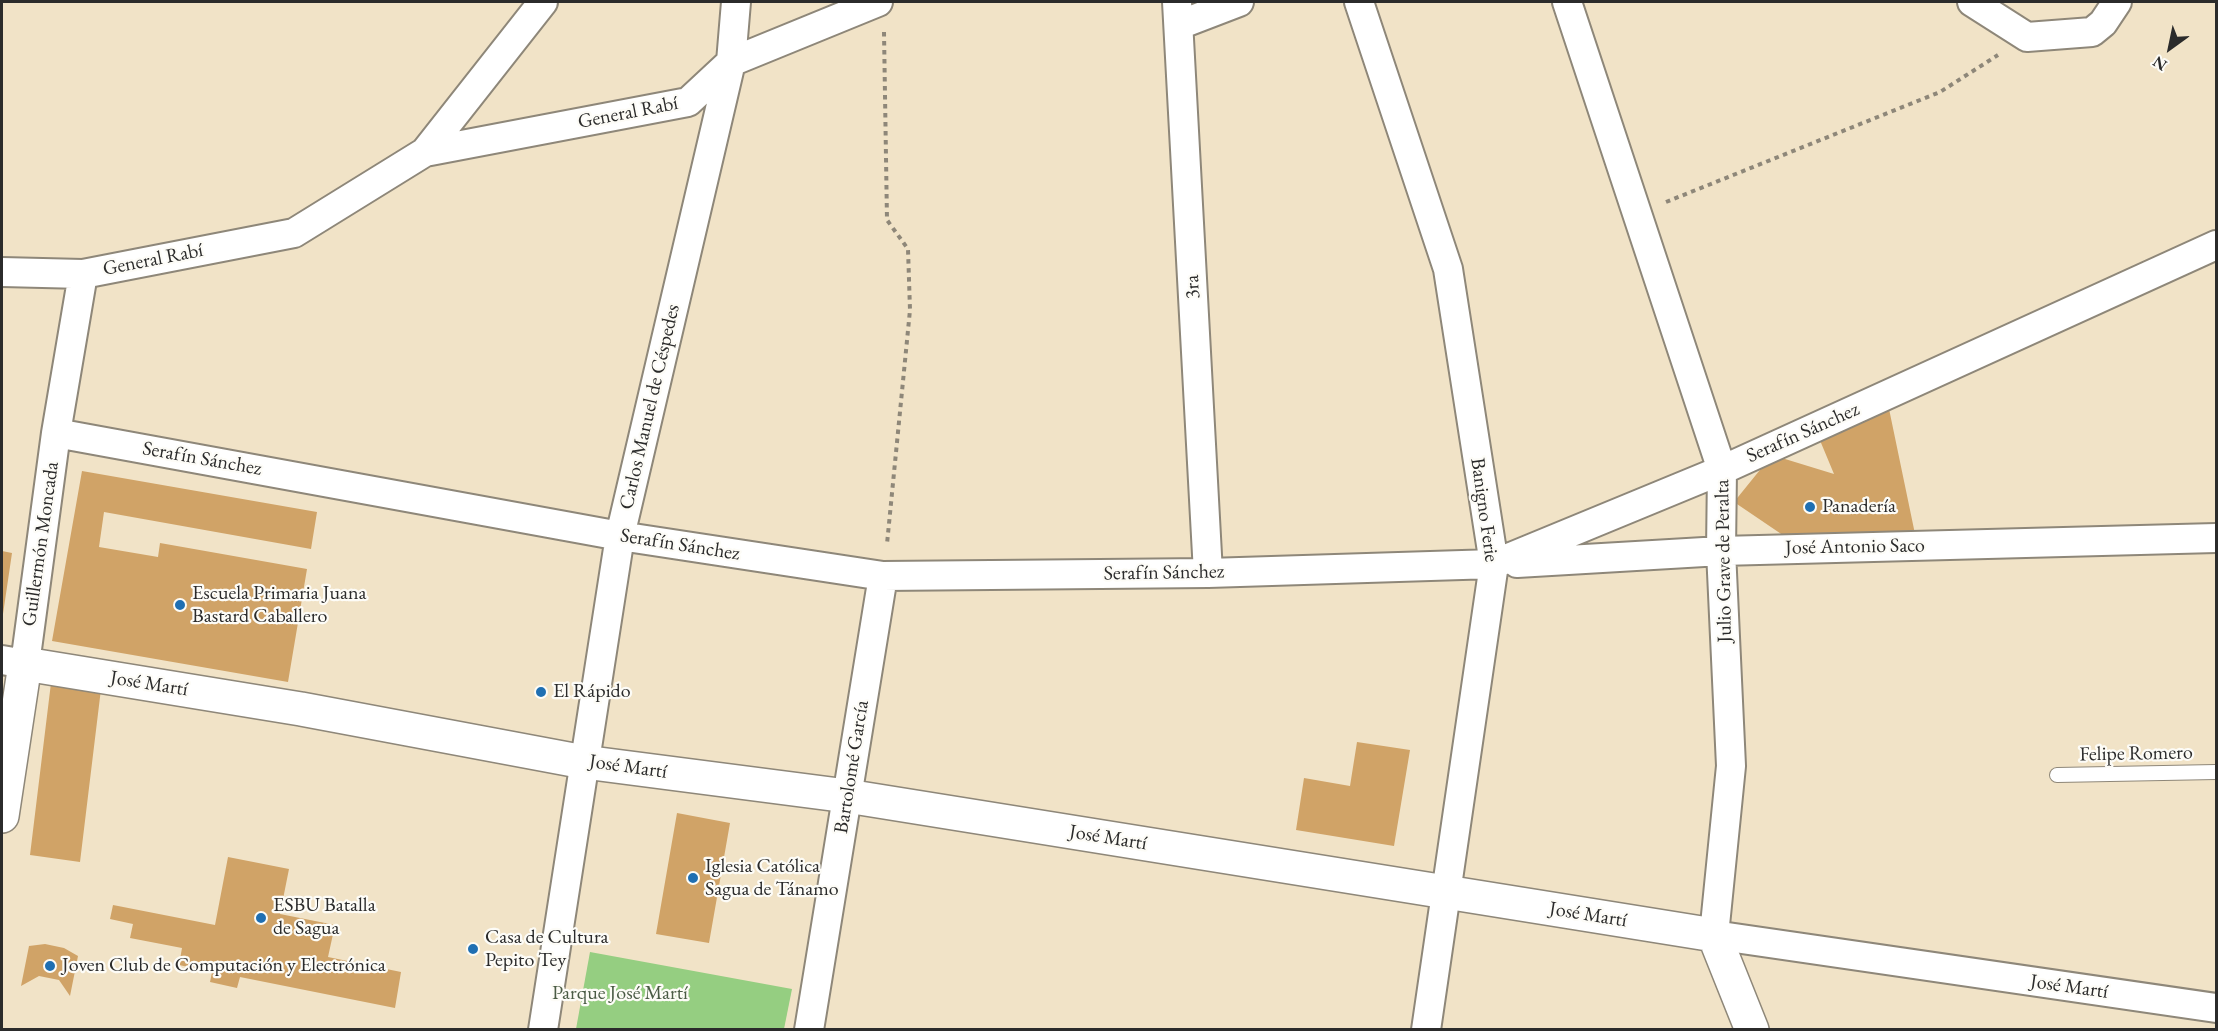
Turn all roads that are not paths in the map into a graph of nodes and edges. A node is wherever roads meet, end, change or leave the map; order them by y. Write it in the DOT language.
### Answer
graph roads {
  1 [pos="543,2"];
  2 [pos="736,2"];
  3 [pos="1239,2"];
  4 [pos="1359,2"];
  5 [pos="1567,2"];
  6 [pos="1972,2"];
  7 [pos="2117,2"];
  8 [pos="881,13"];
  9 [pos="1178,13"];
  10 [pos="731,62"];
  11 [pos="425,152"];
  12 [pos="2217,245"];
  13 [pos="2,272"];
  14 [pos="83,274"];
  15 [pos="56,433"];
  16 [pos="1722,470"];
  17 [pos="620,536"];
  18 [pos="2217,538"];
  19 [pos="1721,551"];
  20 [pos="1494,564"];
  21 [pos="1208,573"];
  22 [pos="884,576"];
  23 [pos="13,662"];
  24 [pos="584,762"];
  25 [pos="2217,772"];
  26 [pos="2057,776"];
  27 [pos="847,796"];
  28 [pos="2,816"];
  29 [pos="1445,893"];
  30 [pos="1714,935"];
  31 [pos="2217,1008"];
  32 [pos="543,1029"];
  33 [pos="809,1029"];
  34 [pos="1426,1029"];
  35 [pos="1752,1029"];
  1 -- 11 [label="street, General Rabí"];
  2 -- 10 [label="street, Carlos Manuel de Céspedes"];
  3 -- 9 [label="street"];
  4 -- 20 [label="street, Banigno Ferie"];
  5 -- 16 [label="street, Julio Grave de Peralta"];
  6 -- 7 [label="street"];
  8 -- 10 [label="street, General Rabí"];
  9 -- 21 [label="street, 3ra"];
  10 -- 11 [label="street, General Rabí"];
  10 -- 17 [label="street, Carlos Manuel de Céspedes"];
  11 -- 14 [label="street, General Rabí"];
  12 -- 16 [label="street, Serafín Sánchez"];
  13 -- 14 [label="street, General Rabí"];
  14 -- 15 [label="street, Guillermón Moncada"];
  15 -- 17 [label="street, Serafín Sánchez"];
  15 -- 23 [label="street, Guillermón Moncada"];
  16 -- 19 [label="street, Julio Grave de Peralta"];
  16 -- 20 [label="street, Serafín Sánchez"];
  17 -- 22 [label="street, Serafín Sánchez"];
  17 -- 24 [label="street, Carlos Manuel de Céspedes"];
  18 -- 19 [label="street, José Antonio Saco"];
  19 -- 20 [label="street, José Antonio Saco"];
  19 -- 30 [label="street, Julio Grave de Peralta"];
  20 -- 21 [label="street, Serafín Sánchez"];
  20 -- 29 [label="street, Banigno Ferie"];
  21 -- 22 [label="street, Serafín Sánchez"];
  22 -- 27 [label="street, Bartolomé García"];
  23 -- 24 [label="street, José Martí"];
  23 -- 28 [label="street, Guillermón Moncada"];
  24 -- 27 [label="street, José Martí"];
  24 -- 32 [label="street, Carlos Manuel de Céspedes"];
  25 -- 26 [label="lane, Felipe Romero"];
  27 -- 29 [label="street, José Martí"];
  27 -- 33 [label="street, Bartolomé García"];
  29 -- 30 [label="street, José Martí"];
  29 -- 34 [label="street, Banigno Ferie"];
  30 -- 31 [label="street, José Martí"];
  30 -- 35 [label="street, Julio Grave de Peralta"];
}
